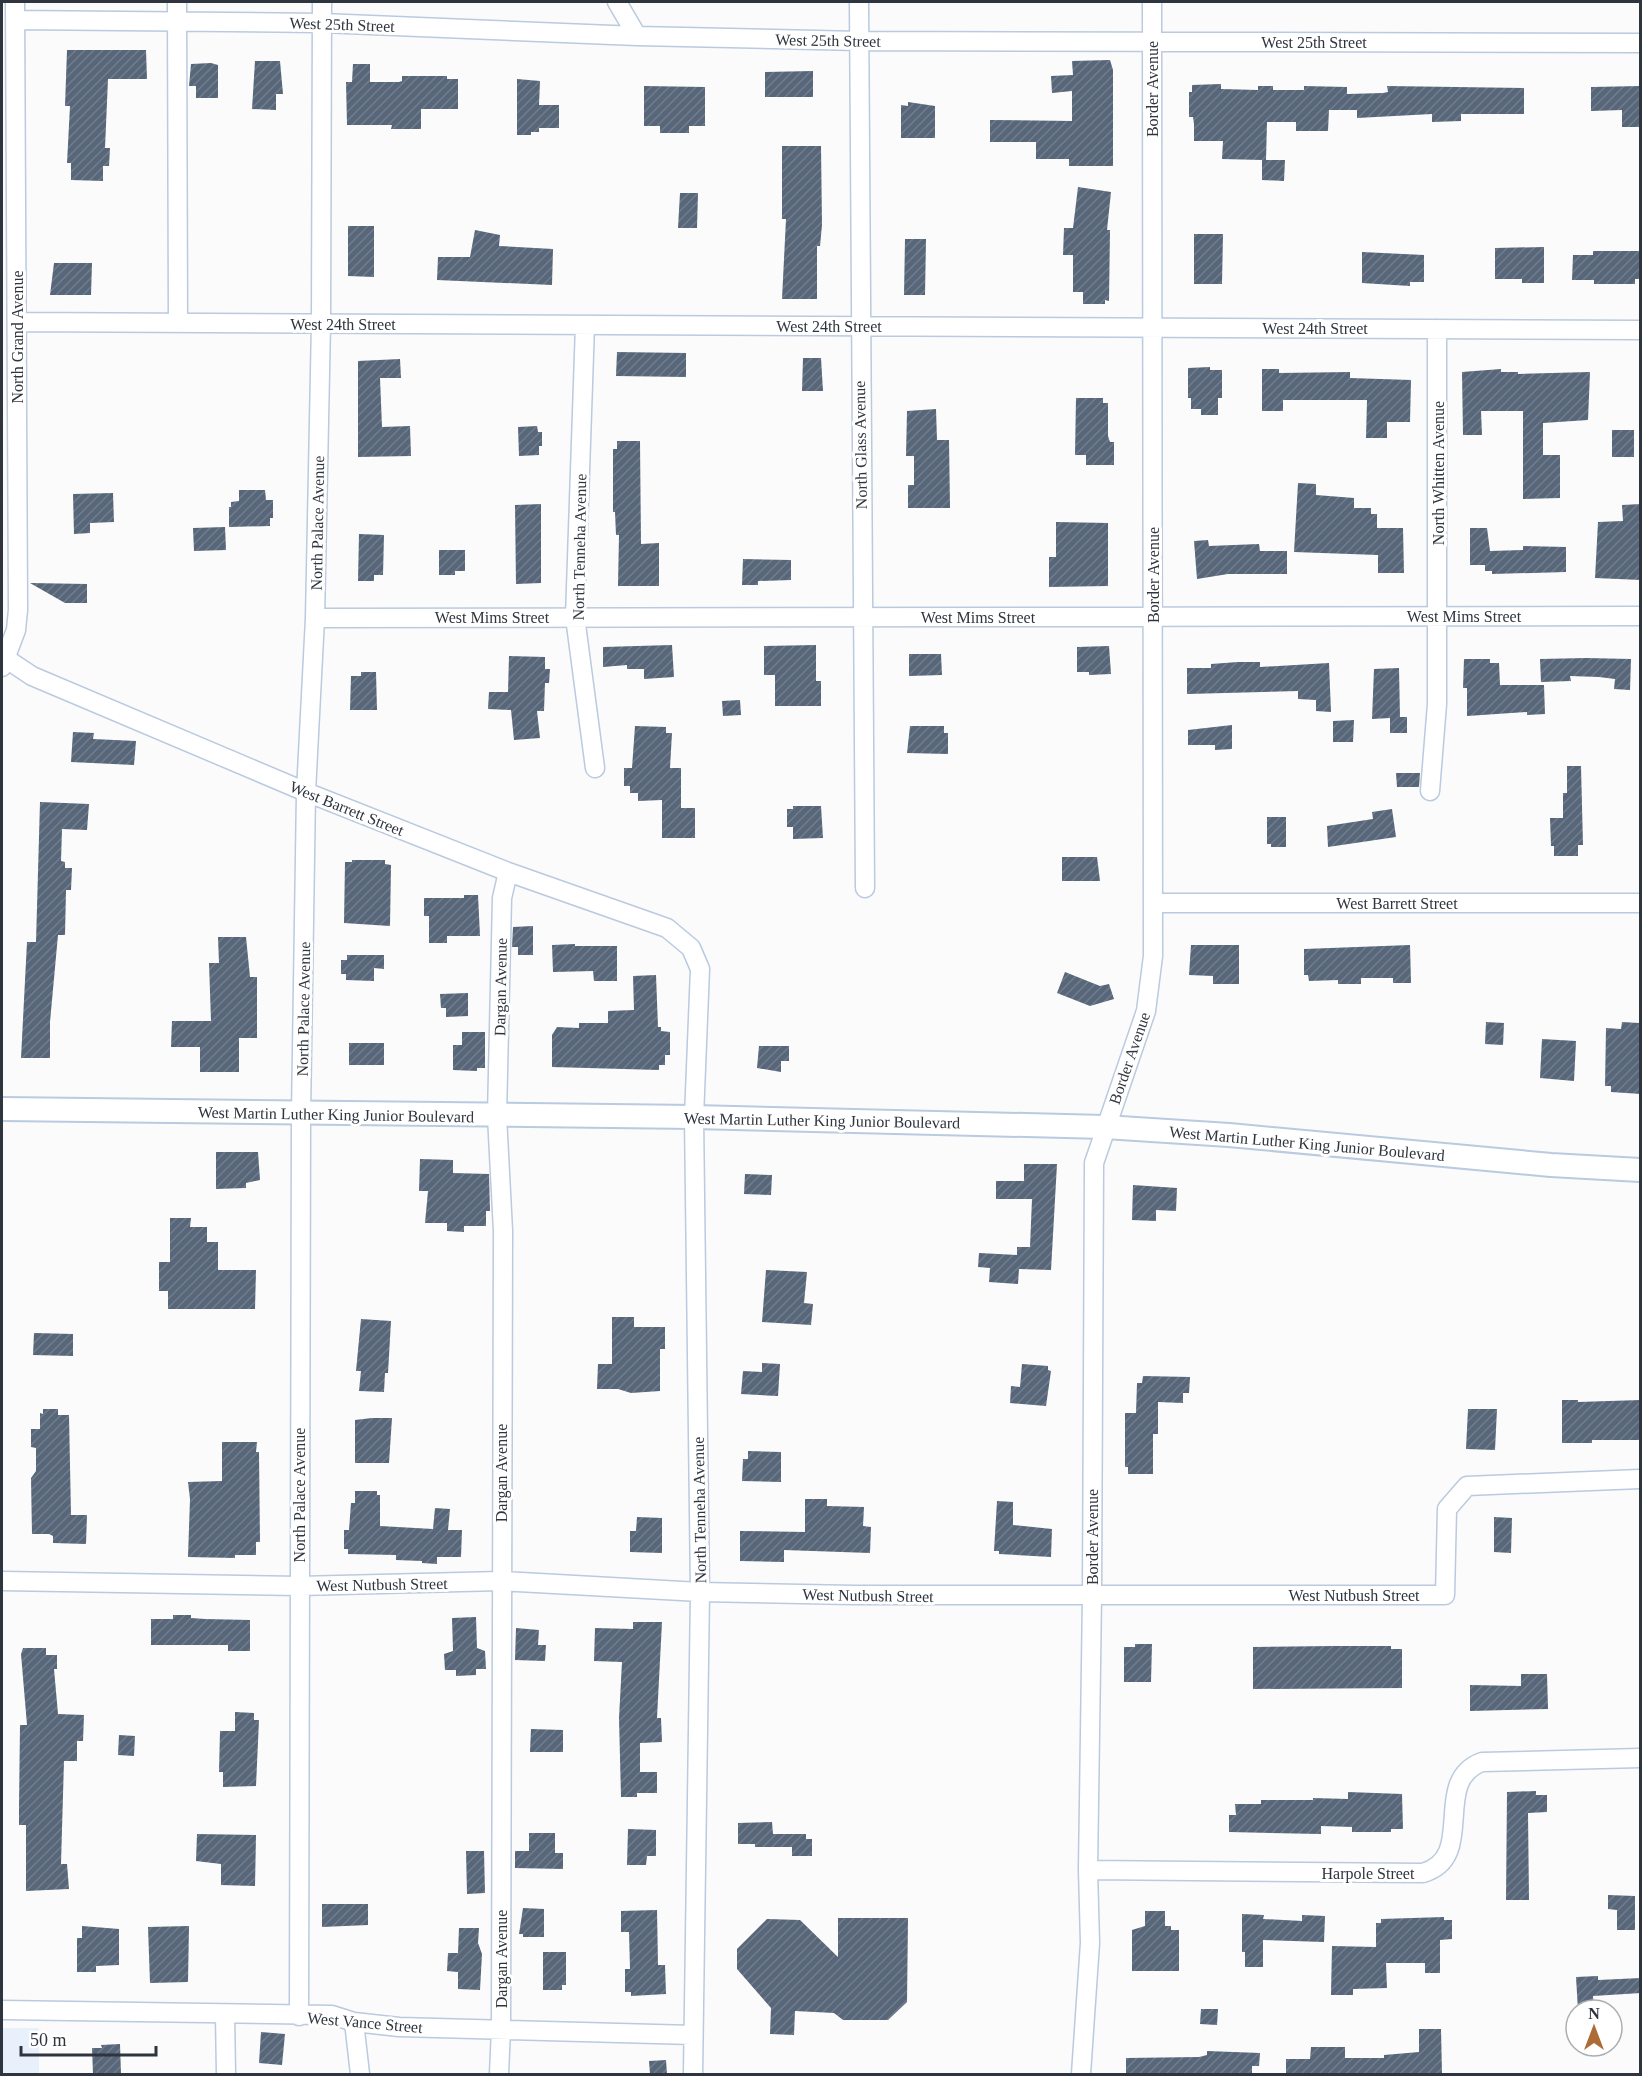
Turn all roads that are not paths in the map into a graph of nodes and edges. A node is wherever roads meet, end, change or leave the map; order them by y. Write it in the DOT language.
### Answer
graph roads {
  1 [pos="15,2"];
  2 [pos="177,2"];
  3 [pos="322,2"];
  4 [pos="617,2"];
  5 [pos="859,2"];
  6 [pos="1152,2"];
  7 [pos="15,20"];
  8 [pos="177,21"];
  9 [pos="322,23"];
  10 [pos="637,36"];
  11 [pos="859,41"];
  12 [pos="1152,41"];
  13 [pos="1641,43"];
  14 [pos="17,322"];
  15 [pos="178,323"];
  16 [pos="321,323"];
  17 [pos="585,325"];
  18 [pos="859,326"];
  19 [pos="1153,327"];
  20 [pos="1437,329"];
  21 [pos="1641,330"];
  22 [pos="1438,616"];
  23 [pos="1641,616"];
  24 [pos="576,617"];
  25 [pos="862,617"];
  26 [pos="1153,617"];
  27 [pos="315,618"];
  28 [pos="3,661"];
  29 [pos="595,768"];
  30 [pos="1430,791"];
  31 [pos="306,792"];
  32 [pos="508,872"];
  33 [pos="865,888"];
  34 [pos="1154,903"];
  35 [pos="1641,903"];
  36 [pos="691,948"];
  37 [pos="2,1109"];
  38 [pos="301,1114"];
  39 [pos="497,1116"];
  40 [pos="694,1117"];
  41 [pos="1105,1127"];
  42 [pos="1641,1170"];
  43 [pos="1641,1479"];
  44 [pos="2,1581"];
  45 [pos="501,1581"];
  46 [pos="299,1586"];
  47 [pos="700,1592"];
  48 [pos="1092,1596"];
  49 [pos="1641,1758"];
  50 [pos="1088,1870"];
  51 [pos="2,2010"];
  52 [pos="225,2014"];
  53 [pos="299,2016"];
  54 [pos="354,2022"];
  55 [pos="501,2029"];
  56 [pos="693,2035"];
  57 [pos="226,2074"];
  58 [pos="360,2074"];
  59 [pos="498,2074"];
  60 [pos="693,2074"];
  61 [pos="1081,2074"];
  1 -- 7 [label="street, North Grand Avenue"];
  2 -- 8 [label="street"];
  3 -- 9 [label="street, North Palace Avenue"];
  4 -- 10 [label="street"];
  5 -- 11 [label="street, North Glass Avenue"];
  6 -- 12 [label="street, Border Avenue"];
  7 -- 8 [label="street, West 25th Street"];
  7 -- 14 [label="street, North Grand Avenue"];
  8 -- 9 [label="street, West 25th Street"];
  8 -- 15 [label="street"];
  9 -- 10 [label="street, West 25th Street"];
  9 -- 16 [label="street, North Palace Avenue"];
  10 -- 11 [label="street, West 25th Street"];
  11 -- 12 [label="street, West 25th Street"];
  11 -- 18 [label="street, North Glass Avenue"];
  12 -- 13 [label="street, West 25th Street"];
  12 -- 19 [label="street, Border Avenue"];
  14 -- 15 [label="street, West 24th Street"];
  14 -- 28 [label="street, North Grand Avenue"];
  15 -- 16 [label="street, West 24th Street"];
  16 -- 17 [label="street, West 24th Street"];
  16 -- 27 [label="street, North Palace Avenue"];
  17 -- 18 [label="street, West 24th Street"];
  17 -- 24 [label="street, North Tenneha Avenue"];
  18 -- 19 [label="street, West 24th Street"];
  18 -- 25 [label="street, North Glass Avenue"];
  19 -- 20 [label="street, West 24th Street"];
  19 -- 26 [label="street, Border Avenue"];
  20 -- 21 [label="street, West 24th Street"];
  20 -- 22 [label="street, North Whitten Avenue"];
  22 -- 23 [label="street, West Mims Street"];
  22 -- 26 [label="street, West Mims Street"];
  22 -- 30 [label="street, North Whitten Avenue"];
  24 -- 25 [label="street, West Mims Street"];
  24 -- 27 [label="street, West Mims Street"];
  24 -- 29 [label="street, North Tenneha Avenue"];
  25 -- 26 [label="street, West Mims Street"];
  25 -- 33 [label="street, North Glass Avenue"];
  26 -- 34 [label="street, Border Avenue"];
  27 -- 31 [label="street, North Palace Avenue"];
  28 -- 31 [label="street, West Barrett Street"];
  31 -- 32 [label="street, West Barrett Street"];
  31 -- 38 [label="street, North Palace Avenue"];
  32 -- 36 [label="street, West Barrett Street"];
  32 -- 39 [label="street, Dargan Avenue"];
  34 -- 35 [label="street, West Barrett Street"];
  34 -- 41 [label="street, Border Avenue"];
  36 -- 40 [label="street, North Tenneha Avenue"];
  37 -- 38 [label="main road, West Martin Luther King Junior Boulevard"];
  38 -- 39 [label="main road, West Martin Luther King Junior Boulevard"];
  38 -- 46 [label="street, North Palace Avenue"];
  39 -- 40 [label="main road, West Martin Luther King Junior Boulevard"];
  39 -- 45 [label="street, Dargan Avenue"];
  40 -- 41 [label="main road, West Martin Luther King Junior Boulevard"];
  40 -- 47 [label="street, North Tenneha Avenue"];
  41 -- 42 [label="main road, West Martin Luther King Junior Boulevard"];
  41 -- 48 [label="street, Border Avenue"];
  43 -- 48 [label="street, West Nutbush Street"];
  44 -- 46 [label="street, West Nutbush Street"];
  45 -- 46 [label="street, West Nutbush Street"];
  45 -- 47 [label="street, West Nutbush Street"];
  45 -- 55 [label="street, Dargan Avenue"];
  46 -- 53 [label="street, North Palace Avenue"];
  47 -- 48 [label="street, West Nutbush Street"];
  47 -- 56 [label="street, North Tenneha Avenue"];
  48 -- 50 [label="street, Border Avenue"];
  49 -- 50 [label="street, Harpole Street"];
  50 -- 61 [label="street, Border Avenue"];
  51 -- 52 [label="street, West Vance Street"];
  52 -- 53 [label="street, West Vance Street"];
  52 -- 57 [label="street"];
  53 -- 54 [label="street, West Vance Street"];
  54 -- 55 [label="street, West Vance Street"];
  54 -- 58 [label="street"];
  55 -- 56 [label="street, West Vance Street"];
  55 -- 59 [label="street, Dargan Avenue"];
  56 -- 60 [label="street, North Tenneha Avenue"];
}
